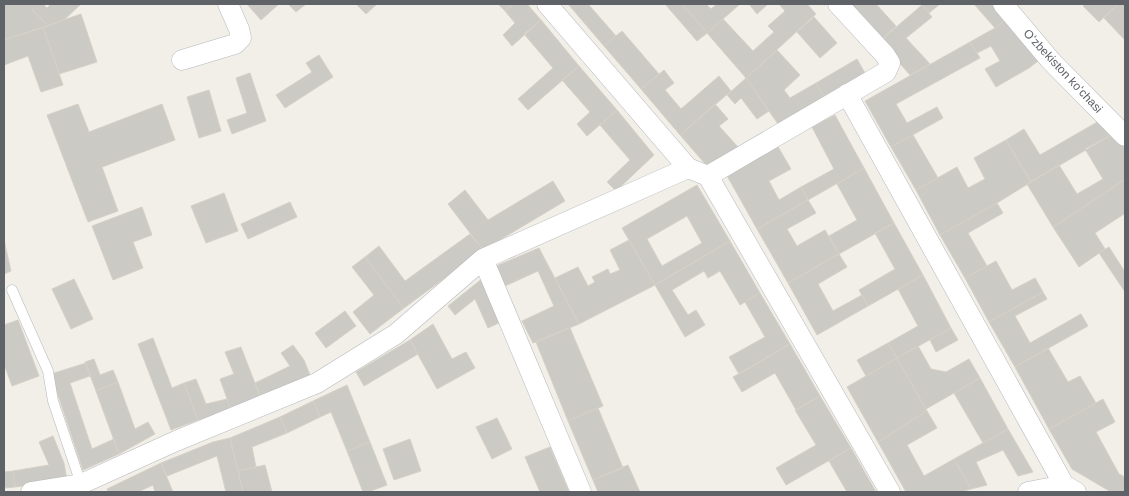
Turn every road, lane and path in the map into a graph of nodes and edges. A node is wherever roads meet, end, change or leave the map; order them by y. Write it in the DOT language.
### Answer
graph roads {
  1 [pos="228,4"];
  2 [pos="547,4"];
  3 [pos="838,4"];
  4 [pos="1003,4"];
  5 [pos="182,60"];
  6 [pos="847,94"];
  7 [pos="1125,136"];
  8 [pos="688,168"];
  9 [pos="708,176"];
  10 [pos="483,259"];
  11 [pos="12,290"];
  12 [pos="81,484"];
  13 [pos="1070,489"];
  14 [pos="31,492"];
  15 [pos="581,492"];
  16 [pos="890,492"];
  17 [pos="1028,492"];
  1 -- 5 [label="street"];
  2 -- 8 [label="street"];
  3 -- 6 [label="street"];
  4 -- 7 [label="street, Oʻzbekiston koʻchasi"];
  6 -- 9 [label="street"];
  6 -- 13 [label="street"];
  8 -- 9 [label="street"];
  8 -- 10 [label="street"];
  9 -- 16 [label="street"];
  10 -- 12 [label="street"];
  10 -- 15 [label="street"];
  11 -- 12 [label="lane"];
  12 -- 14 [label="street"];
  13 -- 17 [label="street"];
}
